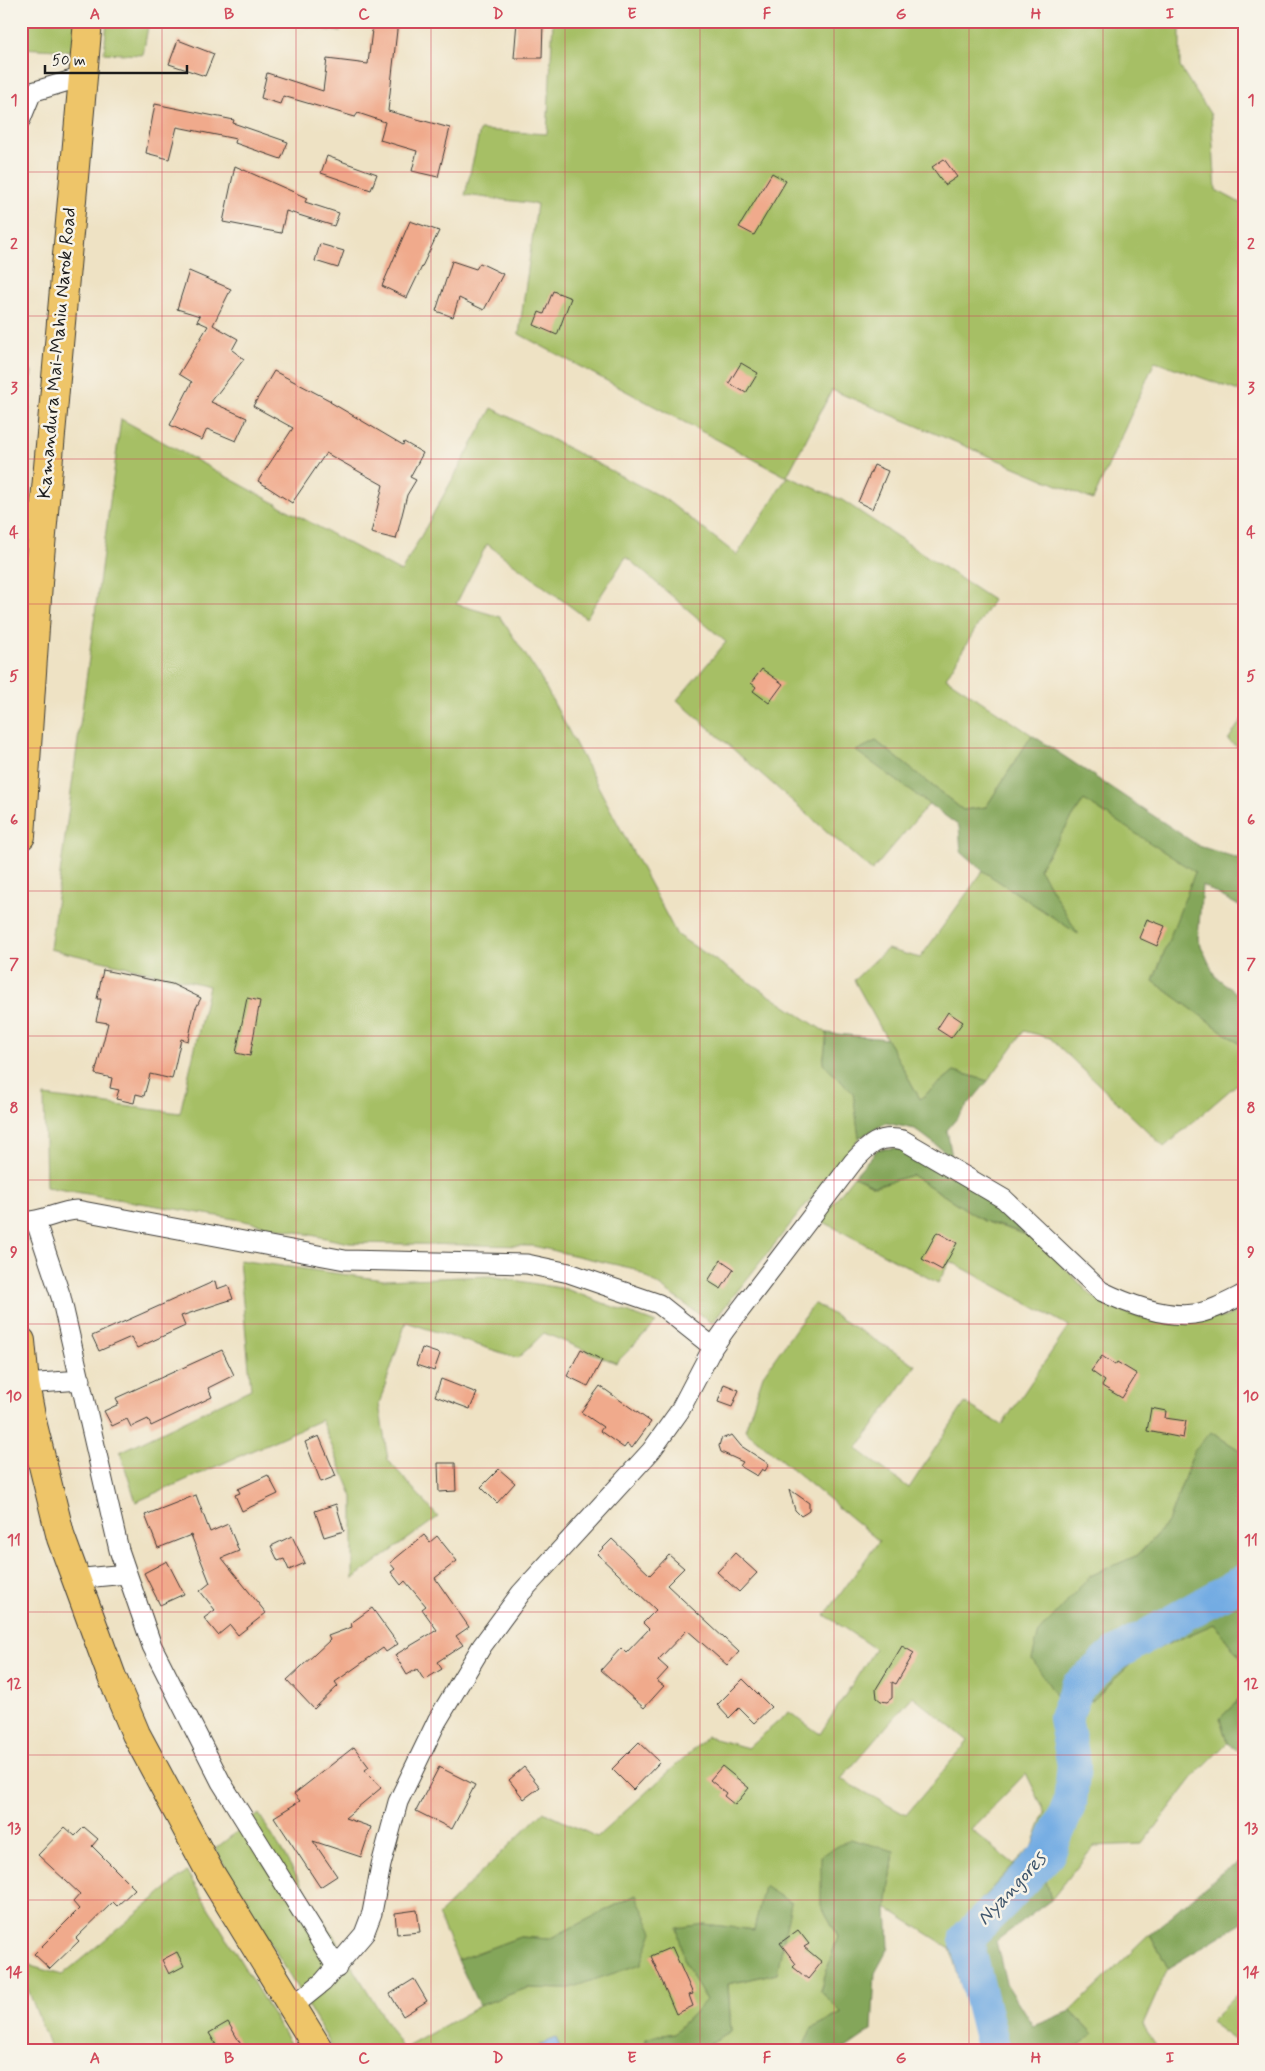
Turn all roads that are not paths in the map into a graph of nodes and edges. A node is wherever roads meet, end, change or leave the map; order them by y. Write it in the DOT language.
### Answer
graph roads {
  1 [pos="88,21"];
  2 [pos="82,77"];
  3 [pos="21,119"];
  4 [pos="30,571"];
  5 [pos="21,836"];
  6 [pos="29,1222"];
  7 [pos="1244,1294"];
  8 [pos="21,1341"];
  9 [pos="713,1347"];
  10 [pos="81,1380"];
  11 [pos="25,1384"];
  12 [pos="126,1574"];
  13 [pos="74,1579"];
  14 [pos="337,1968"];
  15 [pos="293,2006"];
  16 [pos="319,2050"];
  1 -- 2 [label="highway, Kamandura Mai-Mahiu Narok Road"];
  2 -- 3 [label="street"];
  2 -- 4 [label="highway, Kamandura Mai-Mahiu Narok Road"];
  4 -- 5 [label="highway, Kamandura Mai-Mahiu Narok Road"];
  6 -- 9 [label="street"];
  6 -- 10 [label="street"];
  7 -- 9 [label="street"];
  8 -- 11 [label="highway"];
  9 -- 14 [label="street"];
  10 -- 11 [label="street"];
  10 -- 12 [label="street"];
  11 -- 13 [label="highway"];
  12 -- 13 [label="street"];
  12 -- 14 [label="street"];
  13 -- 15 [label="highway"];
  14 -- 15 [label="street"];
  15 -- 16 [label="highway"];
}
